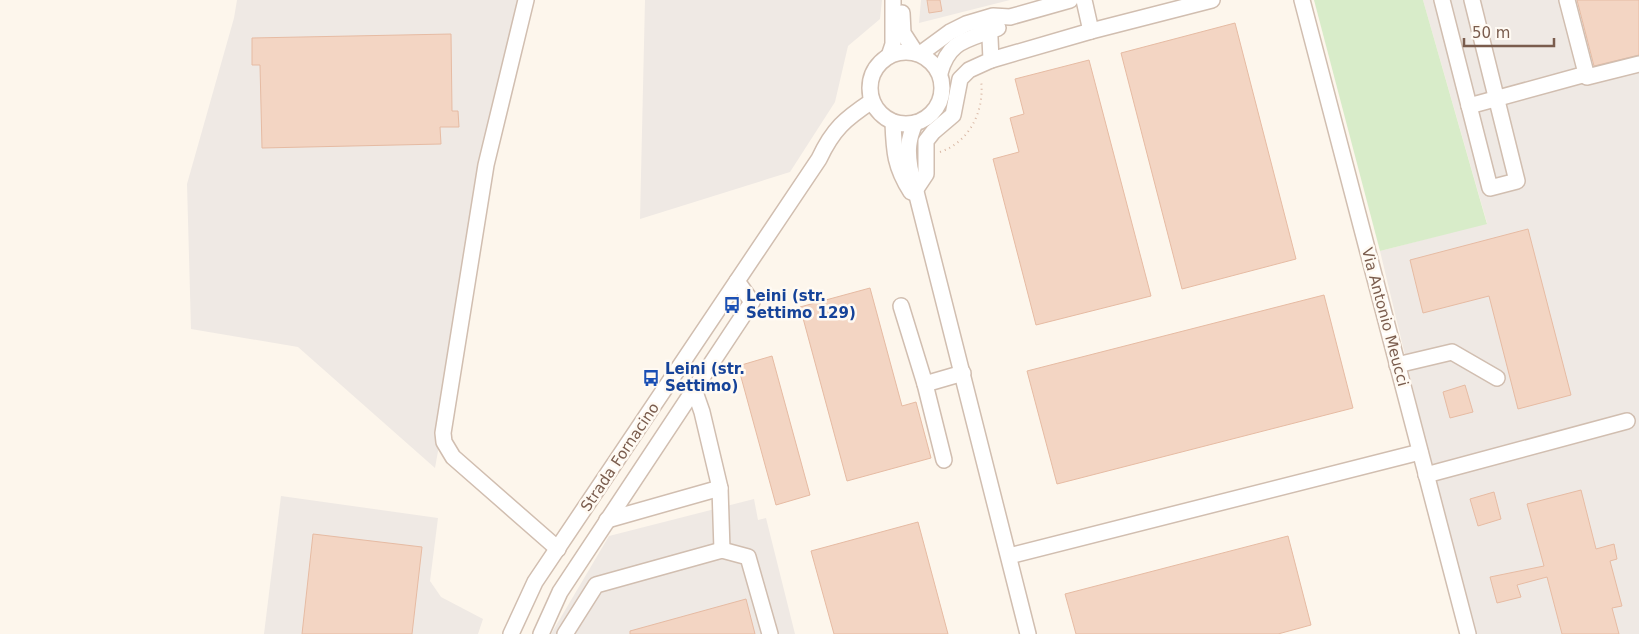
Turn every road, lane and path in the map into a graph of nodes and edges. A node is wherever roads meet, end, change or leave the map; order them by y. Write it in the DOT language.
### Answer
graph roads {
  1 [pos="526,0"];
  2 [pos="893,0"];
  3 [pos="902,0"];
  4 [pos="1070,0"];
  5 [pos="1084,0"];
  6 [pos="1212,0"];
  7 [pos="1302,0"];
  8 [pos="1442,0"];
  9 [pos="1472,0"];
  10 [pos="1567,0"];
  11 [pos="987,25"];
  12 [pos="1091,31"];
  13 [pos="918,53"];
  14 [pos="889,56"];
  15 [pos="991,60"];
  16 [pos="1639,64"];
  17 [pos="940,73"];
  18 [pos="1586,74"];
  19 [pos="981,76"];
  20 [pos="1497,98"];
  21 [pos="872,101"];
  22 [pos="1469,106"];
  23 [pos="889,120"];
  24 [pos="915,123"];
  25 [pos="935,153"];
  26 [pos="820,159"];
  27 [pos="916,189"];
  28 [pos="920,206"];
  29 [pos="737,281"];
  30 [pos="901,306"];
  31 [pos="1397,365"];
  32 [pos="963,373"];
  33 [pos="1497,378"];
  34 [pos="925,384"];
  35 [pos="694,389"];
  36 [pos="1627,421"];
  37 [pos="1420,452"];
  38 [pos="944,460"];
  39 [pos="1426,475"];
  40 [pos="720,488"];
  41 [pos="607,520"];
  42 [pos="558,549"];
  43 [pos="722,550"];
  44 [pos="1010,556"];
  45 [pos="554,608"];
  46 [pos="577,615"];
  47 [pos="511,634"];
  48 [pos="541,634"];
  49 [pos="565,634"];
  50 [pos="770,634"];
  51 [pos="1028,634"];
  52 [pos="1468,634"];
  1 -- 42 [label="street"];
  2 -- 14 [label="street"];
  3 -- 13 [label="street"];
  4 -- 11 [label="street"];
  5 -- 12 [label="street"];
  6 -- 12 [label="street"];
  7 -- 31 [label="street, Via Antonio Meucci"];
  8 -- 22 [label="street"];
  9 -- 20 [label="street"];
  10 -- 18 [label="street"];
  11 -- 13 [label="street"];
  11 -- 15 [label="street"];
  11 -- 17 [label="street"];
  12 -- 15 [label="street"];
  13 -- 14 [label="street"];
  13 -- 17 [label="street"];
  14 -- 21 [label="street"];
  15 -- 27 [label="street"];
  16 -- 18 [label="street"];
  17 -- 24 [label="street"];
  18 -- 20 [label="street"];
  19 -- 25 [label="path"];
  20 -- 22 [label="street"];
  20 -- 22 [label="street"];
  21 -- 23 [label="street"];
  21 -- 26 [label="street, Strada Fornacino"];
  23 -- 24 [label="street"];
  23 -- 26 [label="street, Strada Fornacino"];
  23 -- 28 [label="street"];
  24 -- 27 [label="street"];
  26 -- 29 [label="street, Strada Fornacino"];
  27 -- 28 [label="street"];
  28 -- 32 [label="street"];
  29 -- 35 [label="street"];
  29 -- 42 [label="street, Strada Fornacino"];
  30 -- 34 [label="street"];
  31 -- 33 [label="street"];
  31 -- 37 [label="street, Via Antonio Meucci"];
  32 -- 34 [label="street"];
  32 -- 44 [label="street"];
  34 -- 38 [label="street"];
  35 -- 40 [label="street"];
  35 -- 41 [label="street"];
  36 -- 39 [label="street"];
  37 -- 39 [label="street, Via Antonio Meucci"];
  37 -- 44 [label="street"];
  39 -- 52 [label="street, Via Antonio Meucci"];
  40 -- 41 [label="street"];
  40 -- 43 [label="street"];
  41 -- 45 [label="street"];
  42 -- 47 [label="street, Strada Fornacino"];
  43 -- 46 [label="street"];
  43 -- 50 [label="street"];
  44 -- 51 [label="street"];
  45 -- 46 [label="street"];
  45 -- 48 [label="street"];
  46 -- 49 [label="street"];
}
